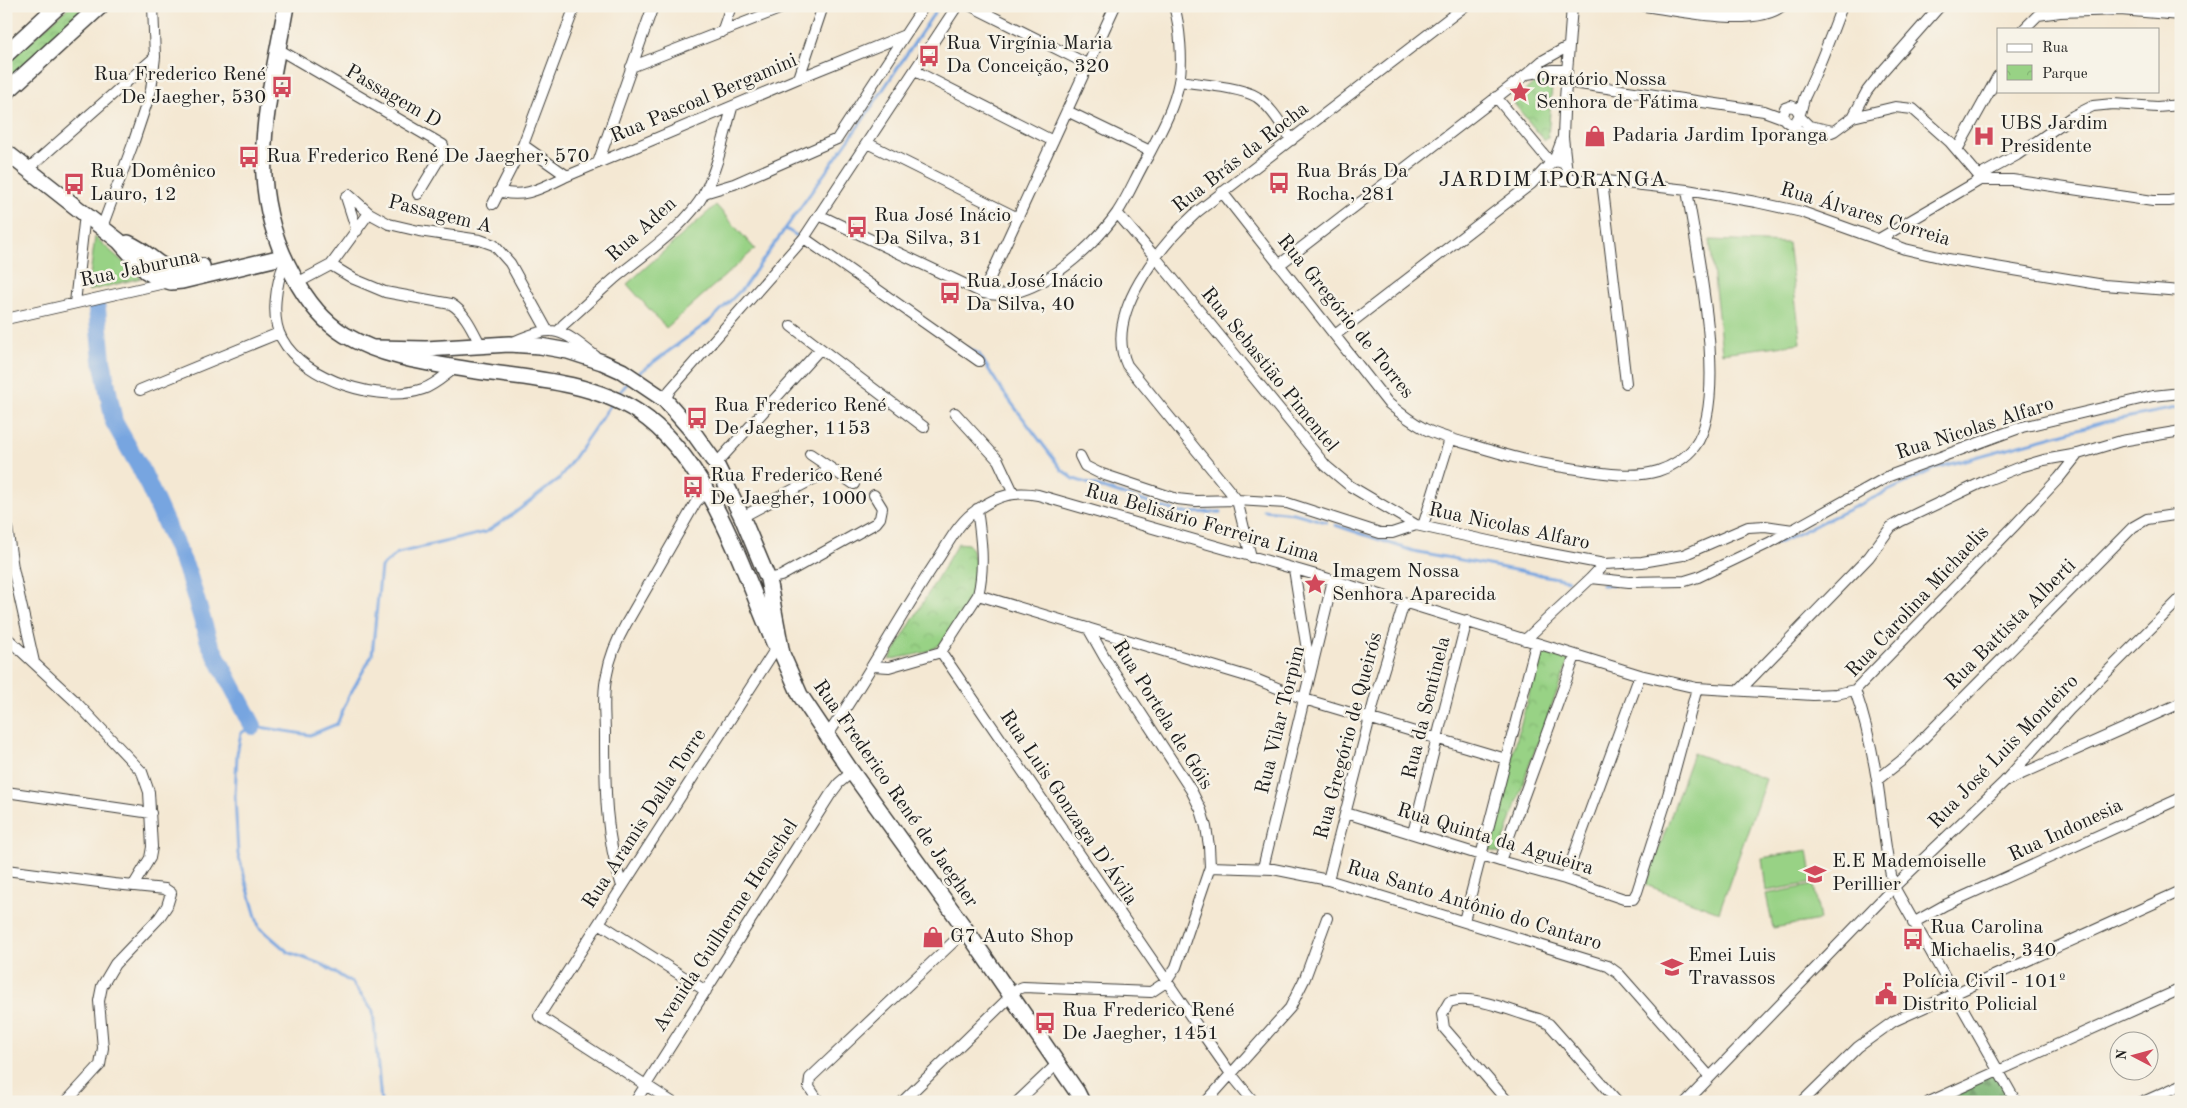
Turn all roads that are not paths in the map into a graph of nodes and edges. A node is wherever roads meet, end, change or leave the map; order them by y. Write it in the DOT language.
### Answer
graph roads {
  1 [pos="58,6"];
  2 [pos="100,6"];
  3 [pos="152,6"];
  4 [pos="286,6"];
  5 [pos="575,6"];
  6 [pos="653,6"];
  7 [pos="731,6"];
  8 [pos="787,6"];
  9 [pos="824,6"];
  10 [pos="924,6"];
  11 [pos="957,6"];
  12 [pos="971,6"];
  13 [pos="1115,6"];
  14 [pos="1174,6"];
  15 [pos="1465,6"];
  16 [pos="1572,6"];
  17 [pos="1645,6"];
  18 [pos="1782,6"];
  19 [pos="1842,6"];
  20 [pos="1940,6"];
  21 [pos="2093,8"];
  22 [pos="2181,15"];
  23 [pos="2025,28"];
  24 [pos="722,32"];
  25 [pos="905,35"];
  26 [pos="1569,46"];
  27 [pos="278,49"];
  28 [pos="6,54"];
  29 [pos="155,57"];
  30 [pos="1089,65"];
  31 [pos="632,67"];
  32 [pos="1567,70"];
  33 [pos="914,71"];
  34 [pos="1527,74"];
  35 [pos="799,78"];
  36 [pos="1997,78"];
  37 [pos="1179,81"];
  38 [pos="1566,82"];
  39 [pos="6,92"];
  40 [pos="1496,97"];
  41 [pos="2181,105"];
  42 [pos="732,108"];
  43 [pos="1067,111"];
  44 [pos="1791,114"];
  45 [pos="1853,118"];
  46 [pos="1563,138"];
  47 [pos="1292,140"];
  48 [pos="1053,141"];
  49 [pos="867,143"];
  50 [pos="523,145"];
  51 [pos="1957,150"];
  52 [pos="1150,151"];
  53 [pos="6,152"];
  54 [pos="598,163"];
  55 [pos="1551,163"];
  56 [pos="1566,167"];
  57 [pos="28,169"];
  58 [pos="567,176"];
  59 [pos="1980,178"];
  60 [pos="1556,179"];
  61 [pos="1600,180"];
  62 [pos="1531,184"];
  63 [pos="499,190"];
  64 [pos="1687,190"];
  65 [pos="1222,192"];
  66 [pos="704,193"];
  67 [pos="418,194"];
  68 [pos="2181,199"];
  69 [pos="493,204"];
  70 [pos="369,213"];
  71 [pos="1117,213"];
  72 [pos="86,214"];
  73 [pos="819,215"];
  74 [pos="1018,218"];
  75 [pos="102,227"];
  76 [pos="357,231"];
  77 [pos="804,238"];
  78 [pos="1880,239"];
  79 [pos="119,241"];
  80 [pos="282,256"];
  81 [pos="1156,258"];
  82 [pos="1279,265"];
  83 [pos="331,266"];
  84 [pos="171,282"];
  85 [pos="297,283"];
  86 [pos="2181,291"];
  87 [pos="983,294"];
  88 [pos="75,303"];
  89 [pos="6,319"];
  90 [pos="790,326"];
  91 [pos="546,330"];
  92 [pos="559,331"];
  93 [pos="279,333"];
  94 [pos="1335,335"];
  95 [pos="509,344"];
  96 [pos="481,346"];
  97 [pos="374,348"];
  98 [pos="820,348"];
  99 [pos="979,361"];
  100 [pos="602,362"];
  101 [pos="455,368"];
  102 [pos="482,372"];
  103 [pos="1626,383"];
  104 [pos="140,390"];
  105 [pos="2181,393"];
  106 [pos="665,400"];
  107 [pos="639,413"];
  108 [pos="955,413"];
  109 [pos="924,426"];
  110 [pos="2181,430"];
  111 [pos="1450,439"];
  112 [pos="810,454"];
  113 [pos="2078,454"];
  114 [pos="1080,456"];
  115 [pos="716,464"];
  116 [pos="832,469"];
  117 [pos="854,484"];
  118 [pos="708,490"];
  119 [pos="1013,492"];
  120 [pos="874,494"];
  121 [pos="1237,500"];
  122 [pos="977,509"];
  123 [pos="2181,514"];
  124 [pos="742,517"];
  125 [pos="6,520"];
  126 [pos="1420,526"];
  127 [pos="1793,530"];
  128 [pos="1252,557"];
  129 [pos="1604,564"];
  130 [pos="1294,569"];
  131 [pos="747,578"];
  132 [pos="1591,578"];
  133 [pos="768,580"];
  134 [pos="1333,580"];
  135 [pos="978,595"];
  136 [pos="2181,598"];
  137 [pos="1404,603"];
  138 [pos="1467,620"];
  139 [pos="1088,628"];
  140 [pos="6,636"];
  141 [pos="1525,640"];
  142 [pos="1536,644"];
  143 [pos="779,648"];
  144 [pos="941,652"];
  145 [pos="1575,656"];
  146 [pos="34,662"];
  147 [pos="873,666"];
  148 [pos="1310,675"];
  149 [pos="1640,676"];
  150 [pos="1697,688"];
  151 [pos="1740,690"];
  152 [pos="1855,690"];
  153 [pos="1304,699"];
  154 [pos="2181,704"];
  155 [pos="1370,719"];
  156 [pos="827,736"];
  157 [pos="1437,738"];
  158 [pos="1506,759"];
  159 [pos="852,772"];
  160 [pos="1877,780"];
  161 [pos="2004,782"];
  162 [pos="6,792"];
  163 [pos="2181,798"];
  164 [pos="150,813"];
  165 [pos="1346,813"];
  166 [pos="1413,833"];
  167 [pos="1480,855"];
  168 [pos="1500,861"];
  169 [pos="1210,867"];
  170 [pos="1263,868"];
  171 [pos="6,870"];
  172 [pos="1565,879"];
  173 [pos="1328,880"];
  174 [pos="133,886"];
  175 [pos="622,886"];
  176 [pos="1894,887"];
  177 [pos="2181,891"];
  178 [pos="1327,918"];
  179 [pos="1464,921"];
  180 [pos="599,923"];
  181 [pos="1913,923"];
  182 [pos="966,930"];
  183 [pos="1166,982"];
  184 [pos="2181,989"];
  185 [pos="706,991"];
  186 [pos="1012,995"];
  187 [pos="1954,995"];
  188 [pos="1057,1064"];
  189 [pos="1997,1071"];
  190 [pos="1231,1074"];
  191 [pos="1710,1077"];
  192 [pos="646,1085"];
  193 [pos="2181,1085"];
  194 [pos="1254,1101"];
  195 [pos="66,1102"];
  196 [pos="634,1102"];
  197 [pos="672,1102"];
  198 [pos="819,1102"];
  199 [pos="902,1102"];
  200 [pos="1017,1102"];
  201 [pos="1082,1102"];
  202 [pos="1206,1102"];
  203 [pos="1508,1102"];
  204 [pos="1618,1102"];
  205 [pos="1686,1102"];
  206 [pos="1802,1102"];
  207 [pos="1929,1102"];
  208 [pos="2016,1102"];
  209 [pos="2143,1102"];
  1 -- 28 [label="main road"];
  2 -- 39 [label="main road"];
  3 -- 29 [label="street"];
  4 -- 27 [label="main road, Rua Frederico René de Jaegher"];
  5 -- 50 [label="street"];
  6 -- 31 [label="street"];
  7 -- 24 [label="street"];
  8 -- 24 [label="street"];
  9 -- 35 [label="street"];
  10 -- 25 [label="street"];
  11 -- 33 [label="street"];
  12 -- 30 [label="street"];
  13 -- 30 [label="street"];
  14 -- 37 [label="street"];
  15 -- 47 [label="street, Rua Brás da Rocha"];
  16 -- 26 [label="street"];
  17 -- 18 [label="street"];
  19 -- 44 [label="street"];
  20 -- 45 [label="street"];
  21 -- 22 [label="street"];
  21 -- 23 [label="street"];
  24 -- 31 [label="street"];
  25 -- 35 [label="street, Rua Pascoal Bergamini"];
  25 -- 66 [label="street"];
  26 -- 32 [label="street"];
  26 -- 34 [label="street"];
  27 -- 67 [label="street, Passagem D"];
  27 -- 80 [label="main road, Rua Frederico René de Jaegher"];
  29 -- 57 [label="street"];
  29 -- 75 [label="street"];
  30 -- 43 [label="street"];
  31 -- 54 [label="street"];
  32 -- 34 [label="street"];
  32 -- 38 [label="street"];
  33 -- 48 [label="street"];
  33 -- 49 [label="street"];
  34 -- 40 [label="street"];
  35 -- 42 [label="street, Rua Pascoal Bergamini"];
  36 -- 51 [label="street"];
  37 -- 47 [label="street"];
  37 -- 52 [label="street"];
  38 -- 44 [label="street"];
  38 -- 46 [label="street"];
  40 -- 55 [label="street"];
  40 -- 82 [label="street"];
  41 -- 59 [label="street"];
  42 -- 54 [label="street, Rua Pascoal Bergamini"];
  42 -- 66 [label="street, Rua Aden"];
  43 -- 48 [label="street"];
  43 -- 52 [label="street"];
  44 -- 45 [label="street"];
  45 -- 51 [label="street"];
  46 -- 55 [label="street"];
  46 -- 56 [label="street"];
  47 -- 65 [label="street, Rua Brás da Rocha"];
  48 -- 74 [label="street"];
  49 -- 73 [label="street"];
  49 -- 74 [label="street"];
  50 -- 58 [label="street"];
  50 -- 63 [label="street"];
  51 -- 59 [label="street"];
  52 -- 71 [label="street"];
  53 -- 57 [label="main road"];
  54 -- 58 [label="street, Rua Pascoal Bergamini"];
  55 -- 56 [label="street, Rua Álvares Correia"];
  55 -- 60 [label="street"];
  55 -- 62 [label="street"];
  56 -- 60 [label="street"];
  56 -- 61 [label="street, Rua Álvares Correia"];
  57 -- 72 [label="main road"];
  58 -- 63 [label="street, Rua Pascoal Bergamini"];
  59 -- 68 [label="street"];
  59 -- 78 [label="street"];
  60 -- 61 [label="street, Rua Álvares Correia"];
  60 -- 62 [label="street, Rua Álvares Correia"];
  61 -- 64 [label="street, Rua Álvares Correia"];
  61 -- 103 [label="street"];
  62 -- 94 [label="street"];
  63 -- 69 [label="street"];
  64 -- 78 [label="street, Rua Álvares Correia"];
  64 -- 111 [label="street, Rua Gregório de Torres"];
  65 -- 81 [label="street, Rua Brás da Rocha"];
  65 -- 82 [label="street, Rua Gregório de Torres"];
  66 -- 92 [label="street, Rua Aden"];
  70 -- 76 [label="street"];
  70 -- 76 [label="street, Passagem A"];
  70 -- 91 [label="street, Passagem A"];
  71 -- 81 [label="street, Rua Sebastião Pimentel"];
  71 -- 87 [label="street"];
  72 -- 75 [label="main road"];
  72 -- 88 [label="street"];
  73 -- 77 [label="street"];
  73 -- 87 [label="street"];
  74 -- 87 [label="street"];
  75 -- 79 [label="main road"];
  76 -- 83 [label="street"];
  77 -- 99 [label="street"];
  77 -- 106 [label="street"];
  78 -- 86 [label="street, Rua Álvares Correia"];
  79 -- 80 [label="main road, Rua Jaburuna"];
  79 -- 84 [label="main road"];
  80 -- 84 [label="main road, Rua Jaburuna"];
  80 -- 85 [label="main road, Rua Frederico René de Jaegher"];
  80 -- 93 [label="street"];
  81 -- 121 [label="street, Rua Brás da Rocha"];
  81 -- 126 [label="street, Rua Sebastião Pimentel"];
  82 -- 94 [label="street, Rua Gregório de Torres"];
  83 -- 85 [label="street"];
  83 -- 96 [label="street"];
  84 -- 88 [label="street, Rua Jaburuna"];
  85 -- 97 [label="main road, Rua Frederico René de Jaegher"];
  88 -- 89 [label="street, Rua Jaburuna"];
  90 -- 98 [label="street"];
  91 -- 92 [label="street, Rua Frederico René de Jaegher"];
  91 -- 95 [label="street, Rua Frederico René de Jaegher"];
  92 -- 100 [label="street, Rua Frederico René de Jaegher"];
  93 -- 101 [label="street"];
  93 -- 104 [label="street"];
  94 -- 111 [label="street, Rua Gregório de Torres"];
  95 -- 96 [label="main road, Rua Frederico René de Jaegher"];
  95 -- 100 [label="main road, Rua Frederico René de Jaegher"];
  96 -- 97 [label="main road, Rua Frederico René de Jaegher"];
  96 -- 102 [label="main road"];
  97 -- 101 [label="main road, Rua Frederico René de Jaegher"];
  98 -- 109 [label="street"];
  98 -- 115 [label="street"];
  100 -- 106 [label="main road, Rua Frederico René de Jaegher"];
  101 -- 102 [label="main road, Rua Frederico René de Jaegher"];
  102 -- 107 [label="main road, Rua Frederico René de Jaegher"];
  105 -- 127 [label="street, Rua Nicolas Alfaro"];
  106 -- 107 [label="main road"];
  106 -- 115 [label="main road, Rua Frederico René de Jaegher"];
  107 -- 118 [label="main road, Rua Frederico René de Jaegher"];
  108 -- 119 [label="street"];
  110 -- 113 [label="street"];
  111 -- 126 [label="street"];
  112 -- 116 [label="street"];
  113 -- 151 [label="street"];
  113 -- 152 [label="street, Rua Carolina Michaelis"];
  114 -- 121 [label="street, Rua Nicolas Alfaro"];
  115 -- 124 [label="main road, Rua Frederico René de Jaegher"];
  116 -- 117 [label="street"];
  116 -- 124 [label="street"];
  118 -- 131 [label="main road, Rua Frederico René de Jaegher"];
  118 -- 175 [label="street"];
  119 -- 122 [label="street"];
  119 -- 128 [label="street, Rua Belisário Ferreira Lima"];
  120 -- 133 [label="street"];
  121 -- 126 [label="street, Rua Nicolas Alfaro"];
  121 -- 128 [label="street, Rua Brás da Rocha"];
  122 -- 135 [label="street"];
  122 -- 147 [label="street"];
  123 -- 160 [label="street, Rua Battista Alberti"];
  124 -- 133 [label="main road, Rua Frederico René de Jaegher"];
  125 -- 146 [label="street"];
  126 -- 129 [label="street, Rua Nicolas Alfaro"];
  127 -- 129 [label="street, Rua Nicolas Alfaro"];
  127 -- 132 [label="street, Rua Nicolas Alfaro"];
  128 -- 130 [label="street, Rua Belisário Ferreira Lima"];
  129 -- 132 [label="street"];
  130 -- 134 [label="street, Rua Belisário Ferreira Lima"];
  130 -- 148 [label="street"];
  131 -- 133 [label="main road"];
  131 -- 143 [label="main road, Rua Frederico René de Jaegher"];
  132 -- 141 [label="street"];
  133 -- 143 [label="main road, Rua Frederico René de Jaegher"];
  134 -- 137 [label="street, Rua Belisário Ferreira Lima"];
  134 -- 148 [label="street, Rua Vilar Torpim"];
  135 -- 139 [label="street"];
  135 -- 144 [label="street"];
  136 -- 161 [label="street, Rua José Luis Monteiro"];
  137 -- 138 [label="street, Rua Belisário Ferreira Lima"];
  137 -- 155 [label="street, Rua Gregório de Queirós"];
  138 -- 141 [label="street, Rua Belisário Ferreira Lima"];
  138 -- 157 [label="street, Rua da Sentinela"];
  139 -- 153 [label="street"];
  139 -- 169 [label="street, Rua Portela de Góis"];
  140 -- 146 [label="street"];
  141 -- 142 [label="street, Rua Belisário Ferreira Lima"];
  142 -- 145 [label="street, Rua Belisário Ferreira Lima"];
  142 -- 158 [label="street"];
  143 -- 156 [label="main road, Rua Frederico René de Jaegher"];
  143 -- 175 [label="street, Rua Aramis Dalla Torre"];
  144 -- 147 [label="street"];
  144 -- 183 [label="street, Rua Luis Gonzaga D'Ávila"];
  145 -- 149 [label="street, Rua Belisário Ferreira Lima"];
  145 -- 168 [label="street"];
  146 -- 164 [label="street"];
  147 -- 156 [label="street"];
  148 -- 153 [label="street, Rua Vilar Torpim"];
  149 -- 150 [label="street, Rua Belisário Ferreira Lima"];
  149 -- 172 [label="street"];
  150 -- 151 [label="street, Rua Belisário Ferreira Lima"];
  150 -- 172 [label="street, Rua Quinta da Aguieira"];
  151 -- 152 [label="street, Rua Belisário Ferreira Lima"];
  152 -- 160 [label="street, Rua Carolina Michaelis"];
  153 -- 155 [label="street"];
  153 -- 170 [label="street, Rua Vilar Torpim"];
  154 -- 161 [label="street"];
  155 -- 157 [label="street"];
  155 -- 165 [label="street, Rua Gregório de Queirós"];
  156 -- 159 [label="main road, Rua Frederico René de Jaegher"];
  157 -- 158 [label="street"];
  157 -- 166 [label="street, Rua da Sentinela"];
  158 -- 167 [label="street"];
  159 -- 182 [label="main road, Rua Frederico René de Jaegher"];
  159 -- 185 [label="street, Avenida Guilherme Henschel"];
  160 -- 176 [label="street, Rua Carolina Michaelis"];
  161 -- 176 [label="street, Rua José Luis Monteiro"];
  162 -- 164 [label="street"];
  163 -- 181 [label="street, Rua Indonesia"];
  164 -- 174 [label="street"];
  165 -- 166 [label="street, Rua Quinta da Aguieira"];
  165 -- 173 [label="street, Rua Gregório de Queirós"];
  166 -- 167 [label="street, Rua Quinta da Aguieira"];
  167 -- 168 [label="street, Rua Quinta da Aguieira"];
  167 -- 179 [label="street"];
  168 -- 172 [label="street, Rua Quinta da Aguieira"];
  169 -- 170 [label="street, Rua Santo Antônio do Cantaro"];
  169 -- 183 [label="street, Rua Portela de Góis"];
  170 -- 173 [label="street, Rua Santo Antônio do Cantaro"];
  171 -- 174 [label="street"];
  173 -- 179 [label="street, Rua Santo Antônio do Cantaro"];
  174 -- 195 [label="street"];
  175 -- 180 [label="street, Rua Aramis Dalla Torre"];
  176 -- 181 [label="street, Rua Carolina Michaelis"];
  176 -- 191 [label="street, Rua José Luis Monteiro"];
  177 -- 187 [label="street"];
  178 -- 190 [label="street"];
  179 -- 191 [label="street, Rua Santo Antônio do Cantaro"];
  180 -- 185 [label="street"];
  180 -- 192 [label="street, Rua Aramis Dalla Torre"];
  181 -- 187 [label="street, Rua Carolina Michaelis"];
  182 -- 186 [label="main road, Rua Frederico René de Jaegher"];
  182 -- 198 [label="street"];
  183 -- 186 [label="street"];
  183 -- 190 [label="street, Rua Luis Gonzaga D'Ávila"];
  184 -- 189 [label="street"];
  185 -- 192 [label="street, Avenida Guilherme Henschel"];
  186 -- 188 [label="main road, Rua Frederico René de Jaegher"];
  186 -- 199 [label="street"];
  187 -- 189 [label="street, Rua Carolina Michaelis"];
  187 -- 206 [label="street"];
  188 -- 200 [label="street"];
  188 -- 201 [label="main road, Rua Frederico René de Jaegher"];
  189 -- 207 [label="street"];
  189 -- 208 [label="street, Rua Carolina Michaelis"];
  190 -- 194 [label="street, Rua Luis Gonzaga D'Ávila"];
  190 -- 202 [label="street"];
  191 -- 205 [label="street, Rua José Luis Monteiro"];
  192 -- 196 [label="street, Avenida Guilherme Henschel"];
  192 -- 197 [label="street"];
  193 -- 209 [label="street"];
  203 -- 204 [label="street"];
}
